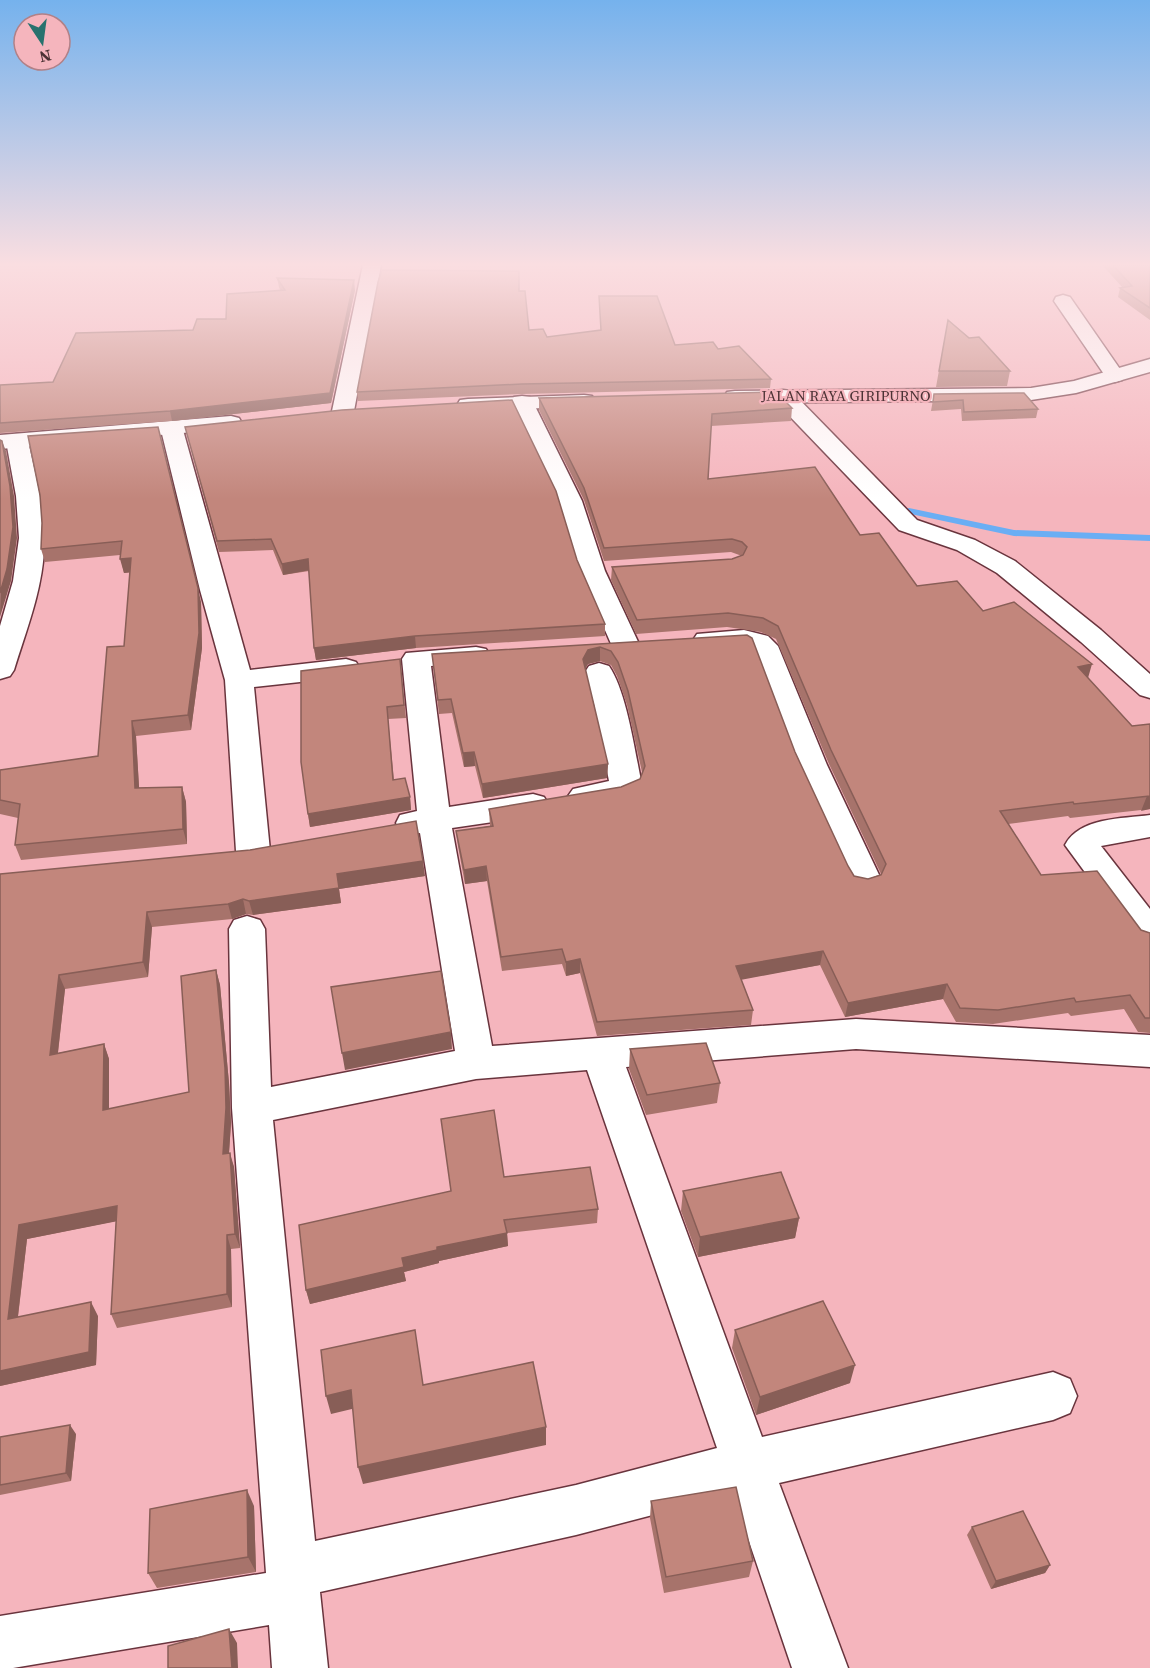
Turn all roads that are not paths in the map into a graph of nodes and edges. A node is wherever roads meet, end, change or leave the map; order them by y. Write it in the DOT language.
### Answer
graph roads {
  1 [pos="357,343"];
  2 [pos="1092,343"];
  3 [pos="1150,365"];
  4 [pos="1115,376"];
  5 [pos="783,396"];
  6 [pos="712,398"];
  7 [pos="605,400"];
  8 [pos="522,402"];
  9 [pos="450,406"];
  10 [pos="366,410"];
  11 [pos="343,411"];
  12 [pos="320,414"];
  13 [pos="252,421"];
  14 [pos="172,430"];
  15 [pos="9,442"];
  16 [pos="626,646"];
  17 [pos="506,653"];
  18 [pos="416,658"];
  19 [pos="0,670"];
  20 [pos="239,680"];
  21 [pos="1150,689"];
  22 [pos="434,819"];
  23 [pos="1150,826"];
  24 [pos="378,829"];
  25 [pos="287,845"];
  26 [pos="253,851"];
  27 [pos="217,855"];
  28 [pos="864,879"];
  29 [pos="247,929"];
  30 [pos="1150,934"];
  31 [pos="1150,1051"];
  32 [pos="602,1053"];
  33 [pos="476,1063"];
  34 [pos="252,1108"];
  35 [pos="1053,1396"];
  36 [pos="749,1465"];
  37 [pos="292,1583"];
  38 [pos="0,1643"];
  39 [pos="300,1668"];
  40 [pos="820,1668"];
  1 -- 11 [label="street"];
  2 -- 4 [label="street"];
  3 -- 4 [label="street, JALAN RAYA GIRIPURNO"];
  4 -- 5 [label="street, JALAN RAYA GIRIPURNO"];
  5 -- 6 [label="street, JALAN RAYA GIRIPURNO"];
  5 -- 21 [label="street"];
  7 -- 8 [label="street"];
  8 -- 9 [label="street"];
  8 -- 16 [label="street"];
  10 -- 11 [label="street"];
  11 -- 12 [label="street"];
  13 -- 14 [label="street"];
  14 -- 15 [label="street"];
  14 -- 20 [label="street"];
  15 -- 19 [label="street"];
  16 -- 22 [label="street"];
  16 -- 28 [label="street"];
  17 -- 18 [label="street"];
  18 -- 20 [label="street"];
  18 -- 22 [label="street"];
  20 -- 26 [label="street"];
  22 -- 24 [label="street"];
  22 -- 33 [label="street"];
  23 -- 30 [label="street"];
  25 -- 26 [label="street"];
  26 -- 27 [label="street"];
  29 -- 34 [label="street"];
  31 -- 32 [label="street"];
  32 -- 33 [label="street"];
  32 -- 36 [label="street"];
  33 -- 34 [label="street"];
  34 -- 37 [label="street"];
  35 -- 36 [label="street"];
  36 -- 37 [label="street"];
  36 -- 40 [label="street"];
  37 -- 38 [label="street"];
  37 -- 39 [label="street"];
}
